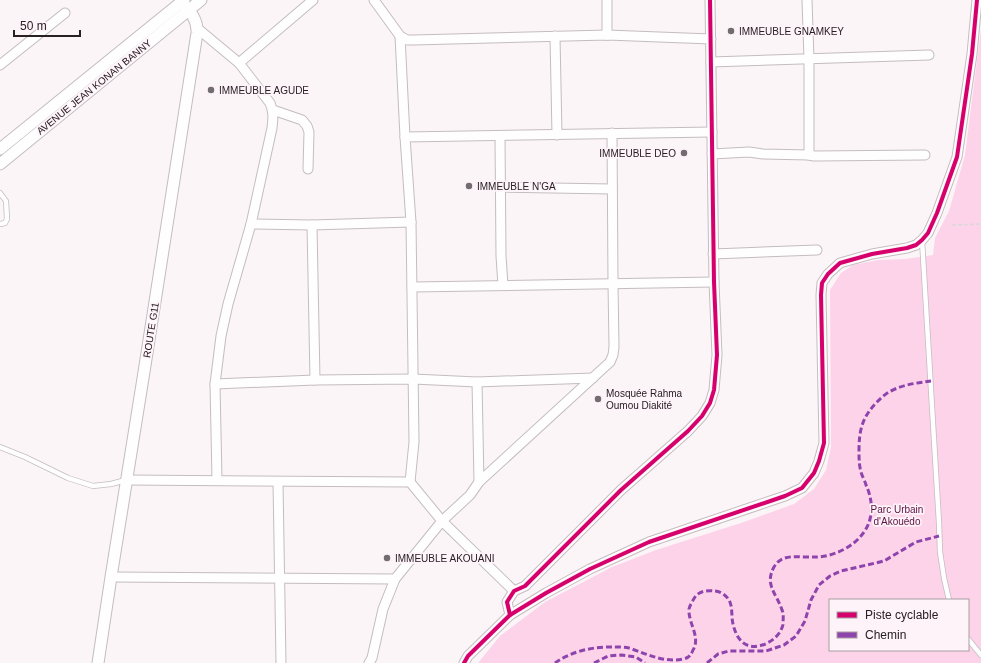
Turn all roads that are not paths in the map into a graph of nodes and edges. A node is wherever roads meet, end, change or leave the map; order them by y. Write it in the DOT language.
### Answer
graph roads {
  1 [pos="201,0"];
  2 [pos="313,0"];
  3 [pos="374,0"];
  4 [pos="607,0"];
  5 [pos="710,0"];
  6 [pos="807,0"];
  7 [pos="977,0"];
  8 [pos="185,4"];
  9 [pos="64,13"];
  10 [pos="198,28"];
  11 [pos="607,35"];
  12 [pos="400,36"];
  13 [pos="555,36"];
  14 [pos="711,39"];
  15 [pos="930,56"];
  16 [pos="809,59"];
  17 [pos="711,62"];
  18 [pos="238,63"];
  19 [pos="0,65"];
  20 [pos="273,110"];
  21 [pos="712,132"];
  22 [pos="612,133"];
  23 [pos="557,135"];
  24 [pos="500,136"];
  25 [pos="405,137"];
  26 [pos="0,149"];
  27 [pos="712,154"];
  28 [pos="809,155"];
  29 [pos="925,155"];
  30 [pos="0,164"];
  31 [pos="308,169"];
  32 [pos="501,186"];
  33 [pos="612,189"];
  34 [pos="0,193"];
  35 [pos="411,222"];
  36 [pos="0,224"];
  37 [pos="251,224"];
  38 [pos="312,225"];
  39 [pos="922,240"];
  40 [pos="817,250"];
  41 [pos="713,254"];
  42 [pos="714,282"];
  43 [pos="613,283"];
  44 [pos="502,285"];
  45 [pos="412,287"];
  46 [pos="593,378"];
  47 [pos="412,379"];
  48 [pos="315,380"];
  49 [pos="477,382"];
  50 [pos="215,384"];
  51 [pos="0,447"];
  52 [pos="127,480"];
  53 [pos="217,480"];
  54 [pos="278,482"];
  55 [pos="410,482"];
  56 [pos="479,482"];
  57 [pos="442,521"];
  58 [pos="111,577"];
  59 [pos="280,578"];
  60 [pos="395,579"];
  61 [pos="514,591"];
  62 [pos="949,599"];
  63 [pos="510,615"];
  64 [pos="969,640"];
  65 [pos="981,655"];
  66 [pos="98,663"];
  67 [pos="281,663"];
  68 [pos="369,663"];
  69 [pos="464,663"];
  1 -- 8 [label="street"];
  2 -- 18 [label="street"];
  3 -- 12 [label="street"];
  4 -- 11 [label="street"];
  5 -- 14 [label="street"];
  6 -- 16 [label="street"];
  7 -- 39 [label="street"];
  8 -- 10 [label="street"];
  8 -- 26 [label="street, AVENUE JEAN KONAN BANNY"];
  8 -- 30 [label="street, AVENUE JEAN KONAN BANNY"];
  9 -- 19 [label="street"];
  10 -- 18 [label="street"];
  10 -- 52 [label="street, ROUTE G11"];
  11 -- 13 [label="street"];
  11 -- 14 [label="street"];
  12 -- 13 [label="street"];
  12 -- 25 [label="street"];
  13 -- 23 [label="street"];
  14 -- 17 [label="street"];
  15 -- 16 [label="street"];
  16 -- 17 [label="street"];
  16 -- 28 [label="street"];
  17 -- 21 [label="street"];
  18 -- 20 [label="street"];
  20 -- 31 [label="street"];
  20 -- 37 [label="street"];
  21 -- 22 [label="street"];
  21 -- 27 [label="street"];
  22 -- 23 [label="street"];
  22 -- 33 [label="street"];
  23 -- 24 [label="street"];
  24 -- 25 [label="street"];
  24 -- 32 [label="street"];
  25 -- 35 [label="street"];
  27 -- 28 [label="street"];
  27 -- 41 [label="street"];
  28 -- 29 [label="street"];
  32 -- 33 [label="street"];
  32 -- 44 [label="street"];
  33 -- 43 [label="street"];
  34 -- 36 [label="lane"];
  35 -- 38 [label="street"];
  35 -- 45 [label="street"];
  37 -- 38 [label="street"];
  37 -- 50 [label="street"];
  38 -- 48 [label="street"];
  39 -- 62 [label="lane"];
  39 -- 63 [label="street"];
  40 -- 41 [label="street"];
  41 -- 42 [label="street"];
  42 -- 43 [label="street"];
  42 -- 61 [label="street"];
  43 -- 44 [label="street"];
  43 -- 46 [label="street"];
  44 -- 45 [label="street"];
  45 -- 47 [label="street"];
  46 -- 49 [label="street"];
  46 -- 56 [label="street"];
  47 -- 48 [label="street"];
  47 -- 49 [label="street"];
  47 -- 55 [label="street"];
  48 -- 50 [label="street"];
  49 -- 56 [label="street"];
  50 -- 53 [label="street"];
  51 -- 52 [label="lane"];
  52 -- 53 [label="street"];
  52 -- 58 [label="street, ROUTE G11"];
  53 -- 54 [label="street"];
  54 -- 55 [label="street"];
  54 -- 59 [label="street"];
  55 -- 57 [label="street"];
  56 -- 57 [label="street"];
  57 -- 60 [label="street"];
  57 -- 61 [label="street"];
  58 -- 59 [label="street"];
  58 -- 66 [label="street, ROUTE G11"];
  59 -- 60 [label="street"];
  59 -- 67 [label="street"];
  60 -- 68 [label="street"];
  61 -- 63 [label="street"];
  63 -- 69 [label="street"];
  64 -- 65 [label="lane"];
}
